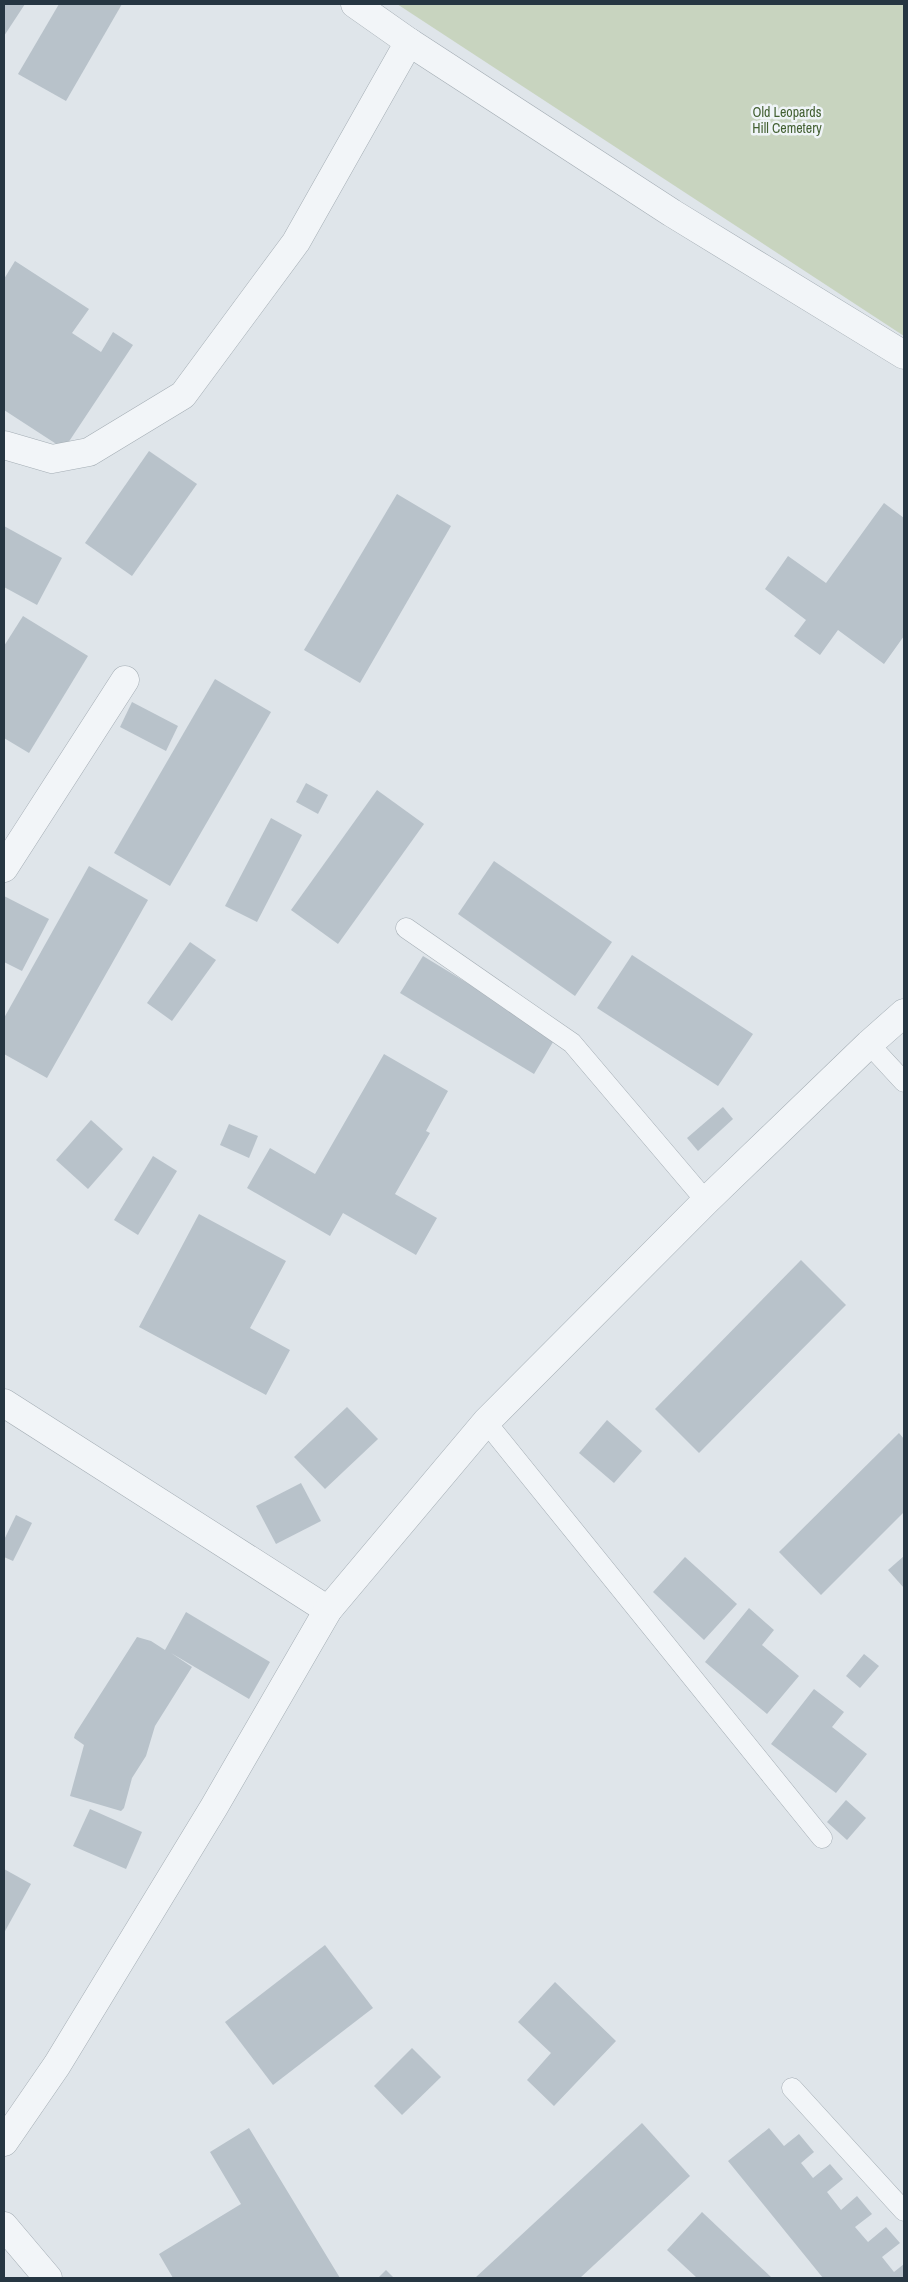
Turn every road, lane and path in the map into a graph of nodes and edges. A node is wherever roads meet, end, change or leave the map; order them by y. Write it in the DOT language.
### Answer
graph roads {
  1 [pos="355,4"];
  2 [pos="409,42"];
  3 [pos="904,355"];
  4 [pos="4,445"];
  5 [pos="124,680"];
  6 [pos="4,868"];
  7 [pos="406,928"];
  8 [pos="904,1013"];
  9 [pos="869,1044"];
  10 [pos="904,1082"];
  11 [pos="706,1201"];
  12 [pos="4,1403"];
  13 [pos="486,1422"];
  14 [pos="328,1610"];
  15 [pos="822,1838"];
  16 [pos="792,2088"];
  17 [pos="4,2142"];
  18 [pos="904,2211"];
  19 [pos="4,2226"];
  20 [pos="48,2278"];
  1 -- 2 [label="street"];
  2 -- 3 [label="street"];
  2 -- 4 [label="street"];
  5 -- 6 [label="street"];
  7 -- 11 [label="lane"];
  8 -- 9 [label="street"];
  9 -- 10 [label="lane"];
  9 -- 11 [label="street"];
  11 -- 13 [label="street"];
  12 -- 14 [label="street"];
  13 -- 14 [label="street"];
  13 -- 15 [label="lane"];
  14 -- 17 [label="street"];
  16 -- 18 [label="lane"];
  19 -- 20 [label="street"];
}
